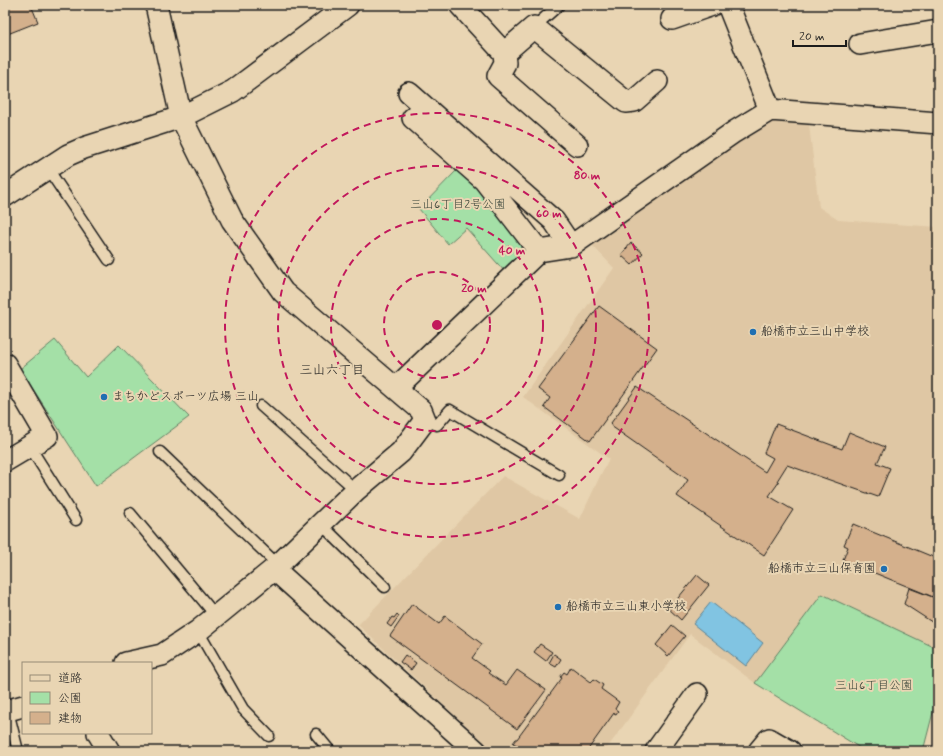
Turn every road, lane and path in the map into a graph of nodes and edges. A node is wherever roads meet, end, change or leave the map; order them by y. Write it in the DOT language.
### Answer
graph roads {
  1 [pos="156,5"];
  2 [pos="348,5"];
  3 [pos="460,5"];
  4 [pos="559,5"];
  5 [pos="712,5"];
  6 [pos="728,5"];
  7 [pos="672,20"];
  8 [pos="534,27"];
  9 [pos="938,31"];
  10 [pos="860,44"];
  11 [pos="504,53"];
  12 [pos="657,81"];
  13 [pos="409,93"];
  14 [pos="770,110"];
  15 [pos="180,117"];
  16 [pos="413,118"];
  17 [pos="938,123"];
  18 [pos="577,145"];
  19 [pos="48,169"];
  20 [pos="5,196"];
  21 [pos="571,246"];
  22 [pos="539,251"];
  23 [pos="109,260"];
  24 [pos="5,364"];
  25 [pos="396,388"];
  26 [pos="260,406"];
  27 [pos="425,420"];
  28 [pos="30,447"];
  29 [pos="160,452"];
  30 [pos="5,461"];
  31 [pos="559,475"];
  32 [pos="356,490"];
  33 [pos="130,513"];
  34 [pos="76,520"];
  35 [pos="321,524"];
  36 [pos="276,568"];
  37 [pos="385,587"];
  38 [pos="216,616"];
  39 [pos="198,631"];
  40 [pos="130,662"];
  41 [pos="697,694"];
  42 [pos="12,710"];
  43 [pos="99,734"];
  44 [pos="316,734"];
  45 [pos="269,736"];
  46 [pos="18,751"];
  47 [pos="109,751"];
  48 [pos="330,751"];
  49 [pos="476,751"];
  50 [pos="656,751"];
  51 [pos="759,751"];
  52 [pos="790,751"];
  1 -- 15 [label="street"];
  2 -- 15 [label="street"];
  3 -- 11 [label="street"];
  4 -- 8 [label="lane"];
  5 -- 7 [label="street"];
  6 -- 14 [label="street"];
  8 -- 11 [label="street"];
  8 -- 12 [label="street"];
  9 -- 10 [label="street"];
  11 -- 18 [label="street"];
  13 -- 21 [label="street"];
  14 -- 17 [label="street"];
  14 -- 21 [label="street"];
  15 -- 19 [label="street"];
  15 -- 25 [label="street"];
  16 -- 22 [label="street"];
  19 -- 20 [label="street"];
  19 -- 23 [label="lane"];
  21 -- 22 [label="street"];
  22 -- 25 [label="street"];
  24 -- 28 [label="street"];
  25 -- 27 [label="street"];
  26 -- 32 [label="lane"];
  27 -- 31 [label="lane"];
  27 -- 32 [label="street"];
  28 -- 30 [label="street"];
  28 -- 34 [label="lane"];
  29 -- 36 [label="lane"];
  32 -- 35 [label="street"];
  33 -- 38 [label="lane"];
  35 -- 36 [label="street"];
  35 -- 37 [label="lane"];
  36 -- 38 [label="street"];
  36 -- 49 [label="street"];
  38 -- 39 [label="street"];
  39 -- 40 [label="street"];
  39 -- 45 [label="lane"];
  41 -- 50 [label="street"];
  42 -- 46 [label="lane"];
  43 -- 47 [label="street"];
  44 -- 48 [label="lane"];
  51 -- 52 [label="street"];
}
